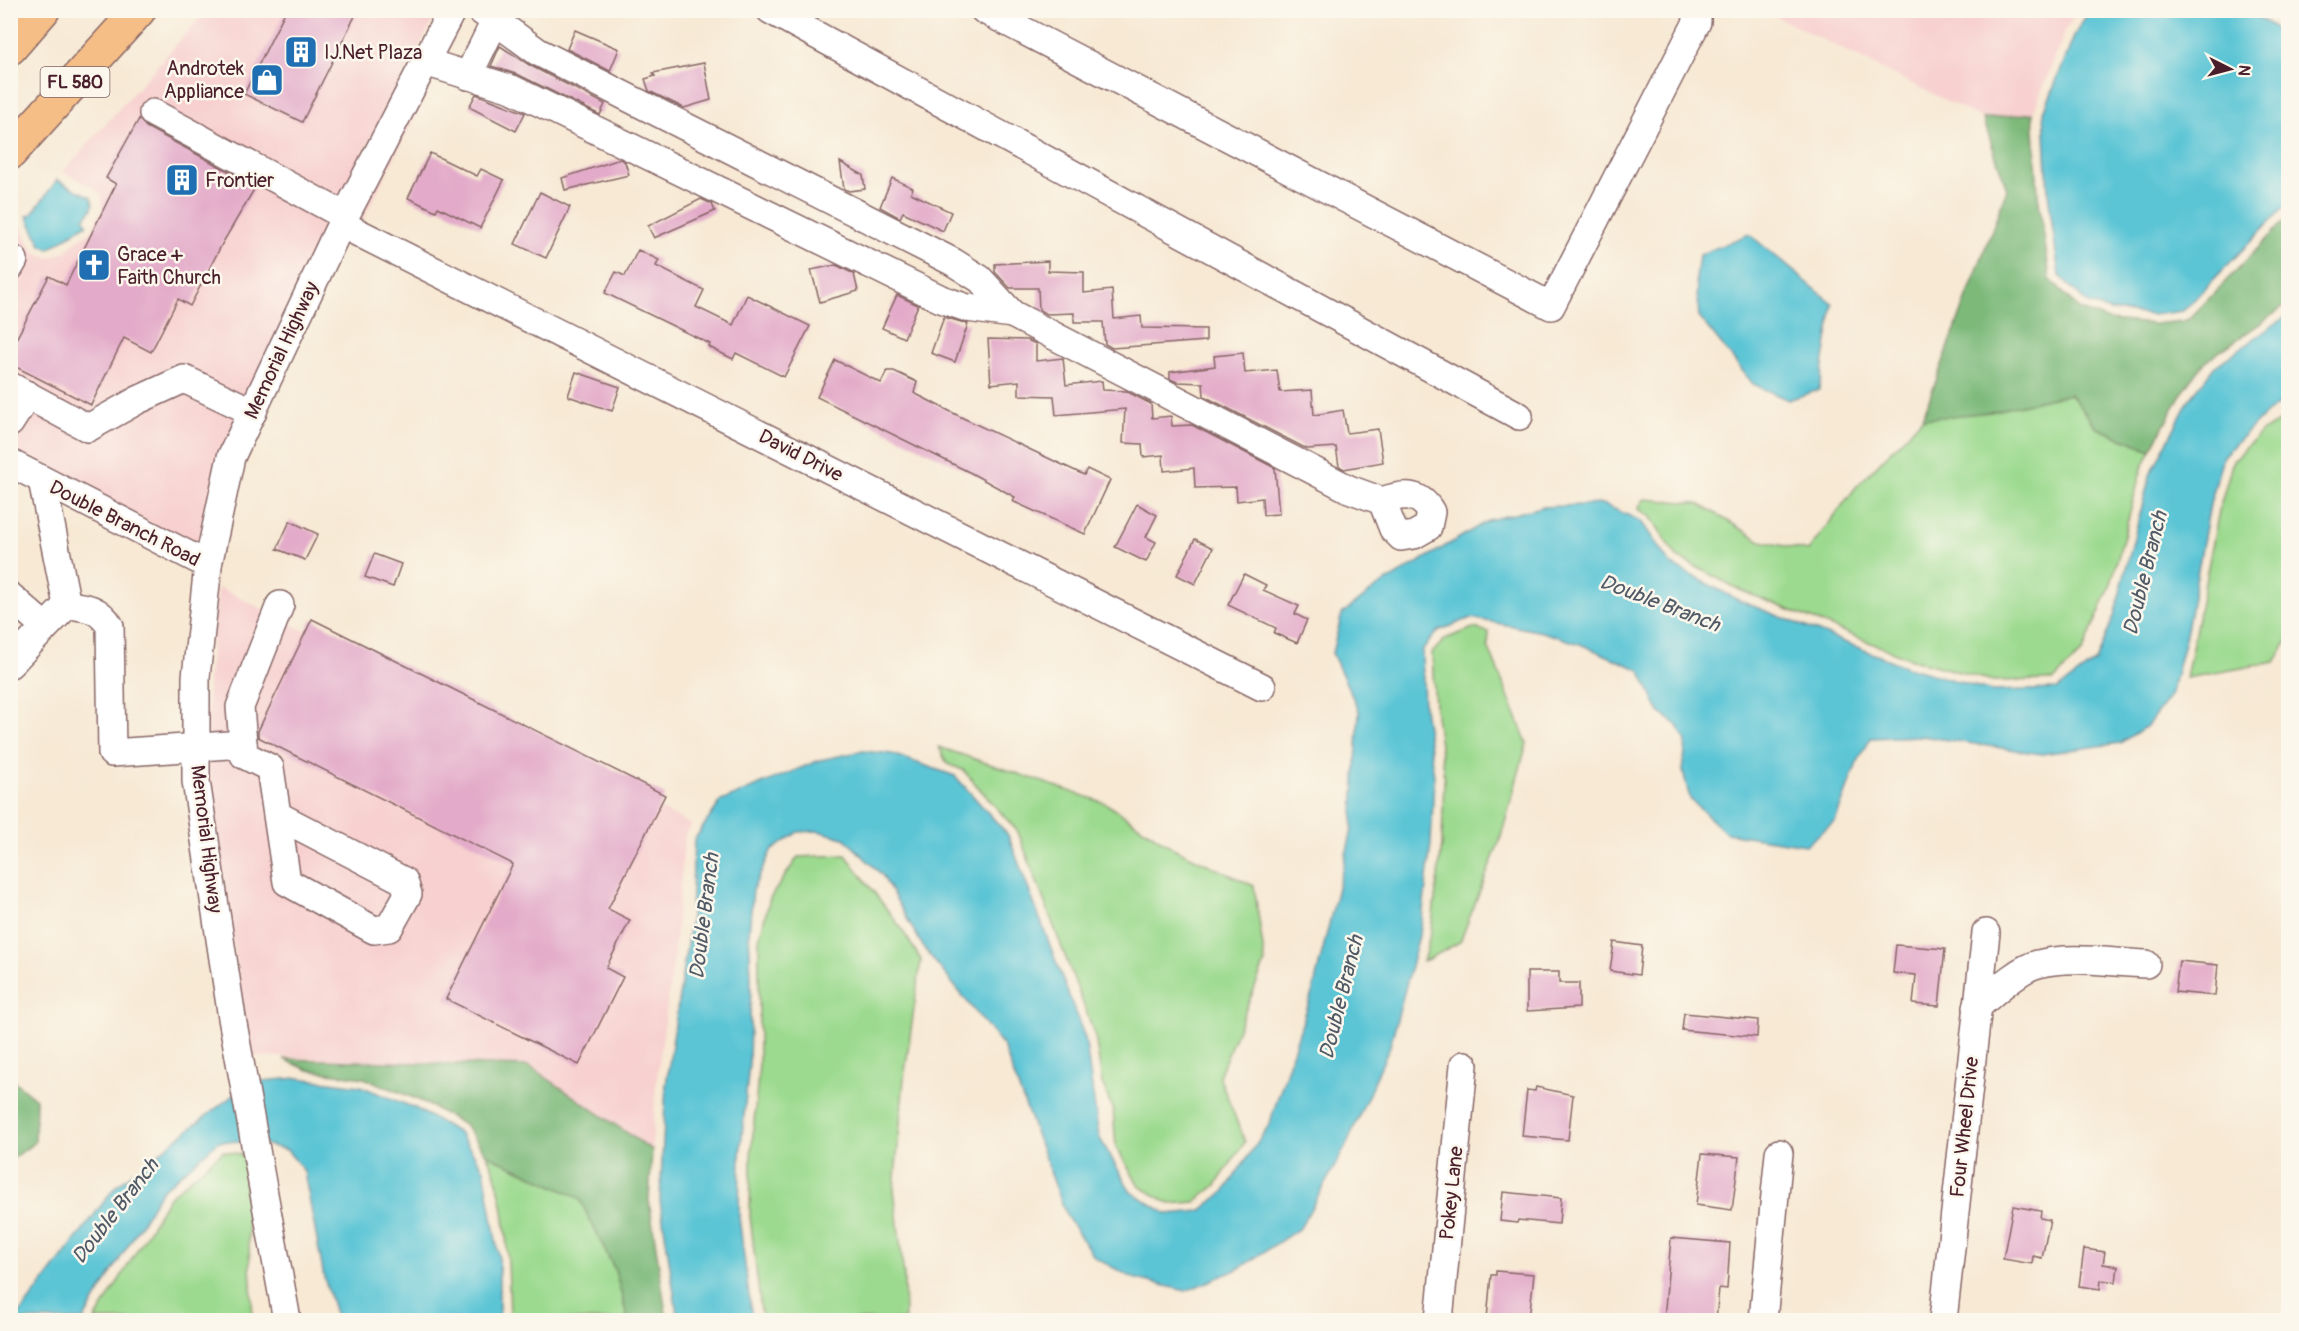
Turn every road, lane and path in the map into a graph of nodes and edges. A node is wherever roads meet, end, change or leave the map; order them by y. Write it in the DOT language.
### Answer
graph roads {
  1 [pos="43,10"];
  2 [pos="139,10"];
  3 [pos="452,10"];
  4 [pos="770,10"];
  5 [pos="984,10"];
  6 [pos="1697,10"];
  7 [pos="487,16"];
  8 [pos="11,47"];
  9 [pos="425,62"];
  10 [pos="468,75"];
  11 [pos="153,113"];
  12 [pos="715,142"];
  13 [pos="10,153"];
  14 [pos="696,179"];
  15 [pos="343,220"];
  16 [pos="897,234"];
  17 [pos="879,268"];
  18 [pos="1012,315"];
  19 [pos="19,391"];
  20 [pos="253,412"];
  21 [pos="1519,416"];
  22 [pos="10,423"];
  23 [pos="10,464"];
  24 [pos="42,480"];
  25 [pos="1382,501"];
  26 [pos="208,565"];
  27 [pos="10,597"];
  28 [pos="67,605"];
  29 [pos="280,605"];
  30 [pos="45,627"];
  31 [pos="10,664"];
  32 [pos="1262,687"];
  33 [pos="243,744"];
  34 [pos="196,747"];
  35 [pos="277,815"];
  36 [pos="1986,933"];
  37 [pos="2146,964"];
  38 [pos="1977,1007"];
  39 [pos="1464,1065"];
  40 [pos="1779,1153"];
  41 [pos="287,1320"];
  42 [pos="1439,1320"];
  43 [pos="1763,1320"];
  44 [pos="1943,1320"];
  1 -- 8 [label="main road"];
  2 -- 13 [label="main road, FL 580"];
  3 -- 9 [label="street, Memorial Highway"];
  4 -- 21 [label="street"];
  5 -- 6 [label="street"];
  7 -- 10 [label="street"];
  7 -- 12 [label="street"];
  9 -- 10 [label="street"];
  9 -- 15 [label="street, Memorial Highway"];
  10 -- 14 [label="street"];
  11 -- 15 [label="street, David Drive"];
  12 -- 14 [label="street"];
  12 -- 16 [label="street"];
  14 -- 17 [label="street"];
  15 -- 20 [label="street, Memorial Highway"];
  15 -- 32 [label="street, David Drive"];
  16 -- 17 [label="street"];
  16 -- 18 [label="street"];
  17 -- 18 [label="street"];
  18 -- 25 [label="street"];
  19 -- 20 [label="street"];
  19 -- 22 [label="street"];
  20 -- 26 [label="street, Memorial Highway"];
  23 -- 24 [label="street, Double Branch Road"];
  24 -- 26 [label="street, Double Branch Road"];
  24 -- 28 [label="street"];
  26 -- 34 [label="street, Memorial Highway"];
  27 -- 30 [label="street"];
  28 -- 30 [label="street"];
  28 -- 34 [label="street"];
  29 -- 33 [label="street"];
  30 -- 31 [label="street"];
  33 -- 34 [label="street"];
  33 -- 35 [label="street"];
  34 -- 41 [label="street, Memorial Highway"];
  35 -- 35 [label="street"];
  36 -- 38 [label="street, Four Wheel Drive"];
  37 -- 38 [label="street"];
  38 -- 44 [label="street, Four Wheel Drive"];
  39 -- 42 [label="street, Pokey Lane"];
  40 -- 43 [label="street"];
}
